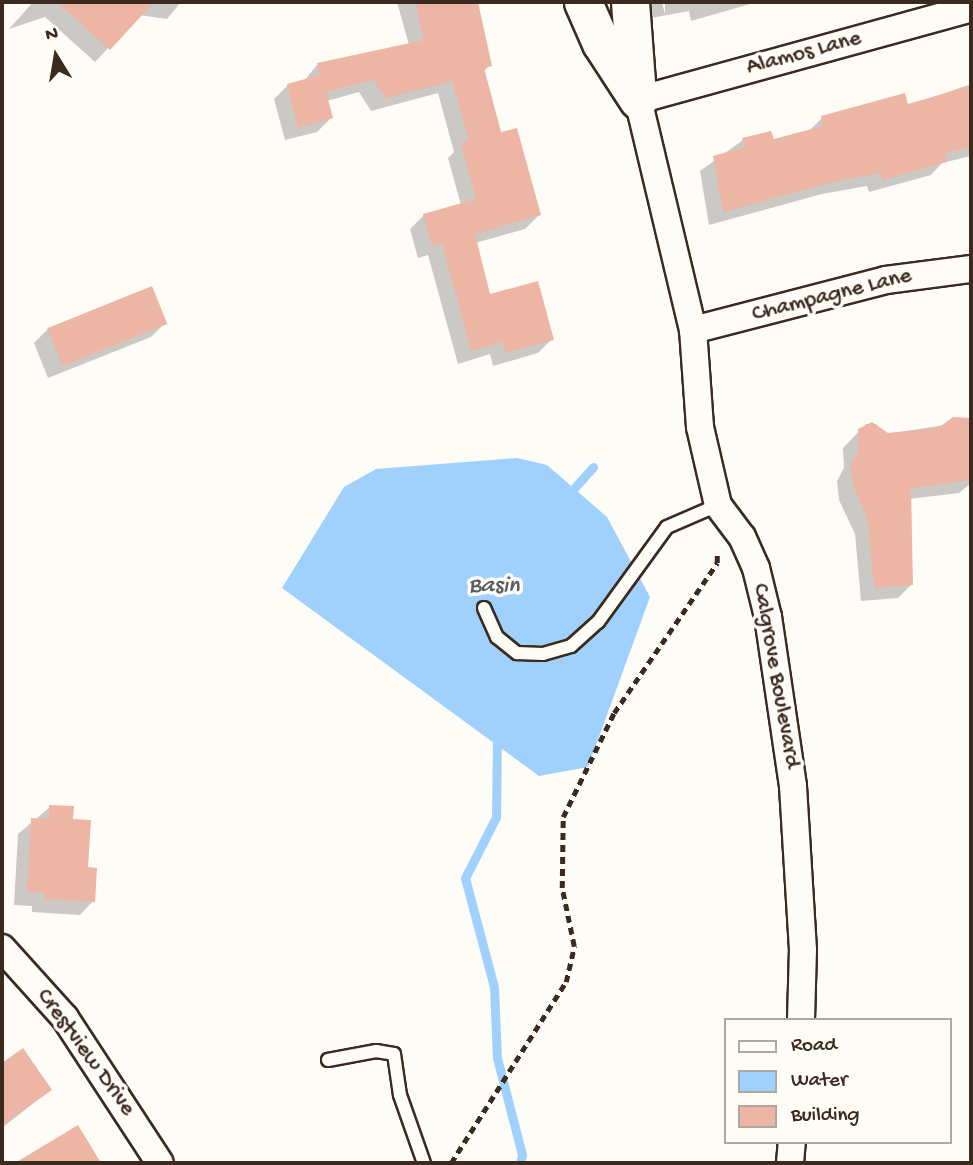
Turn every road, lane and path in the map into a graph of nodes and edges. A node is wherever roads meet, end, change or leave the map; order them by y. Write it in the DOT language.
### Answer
graph roads {
  1 [pos="583,2"];
  2 [pos="630,2"];
  3 [pos="971,8"];
  4 [pos="638,100"];
  5 [pos="971,269"];
  6 [pos="694,330"];
  7 [pos="719,505"];
  8 [pos="484,608"];
  9 [pos="2,948"];
  10 [pos="801,1018"];
  11 [pos="328,1060"];
  12 [pos="792,1144"];
  13 [pos="160,1163"];
  14 [pos="424,1163"];
  15 [pos="451,1163"];
  16 [pos="790,1163"];
  1 -- 4 [label="street"];
  2 -- 4 [label="street"];
  3 -- 4 [label="street, Alamos Lane"];
  4 -- 6 [label="street, Calgrove Boulevard"];
  5 -- 6 [label="street, Champagne Lane"];
  6 -- 7 [label="street, Calgrove Boulevard"];
  7 -- 8 [label="lane"];
  7 -- 10 [label="street, Calgrove Boulevard"];
  7 -- 15 [label="path"];
  9 -- 13 [label="street, Crestview Drive"];
  11 -- 14 [label="lane"];
  12 -- 16 [label="street"];
}
